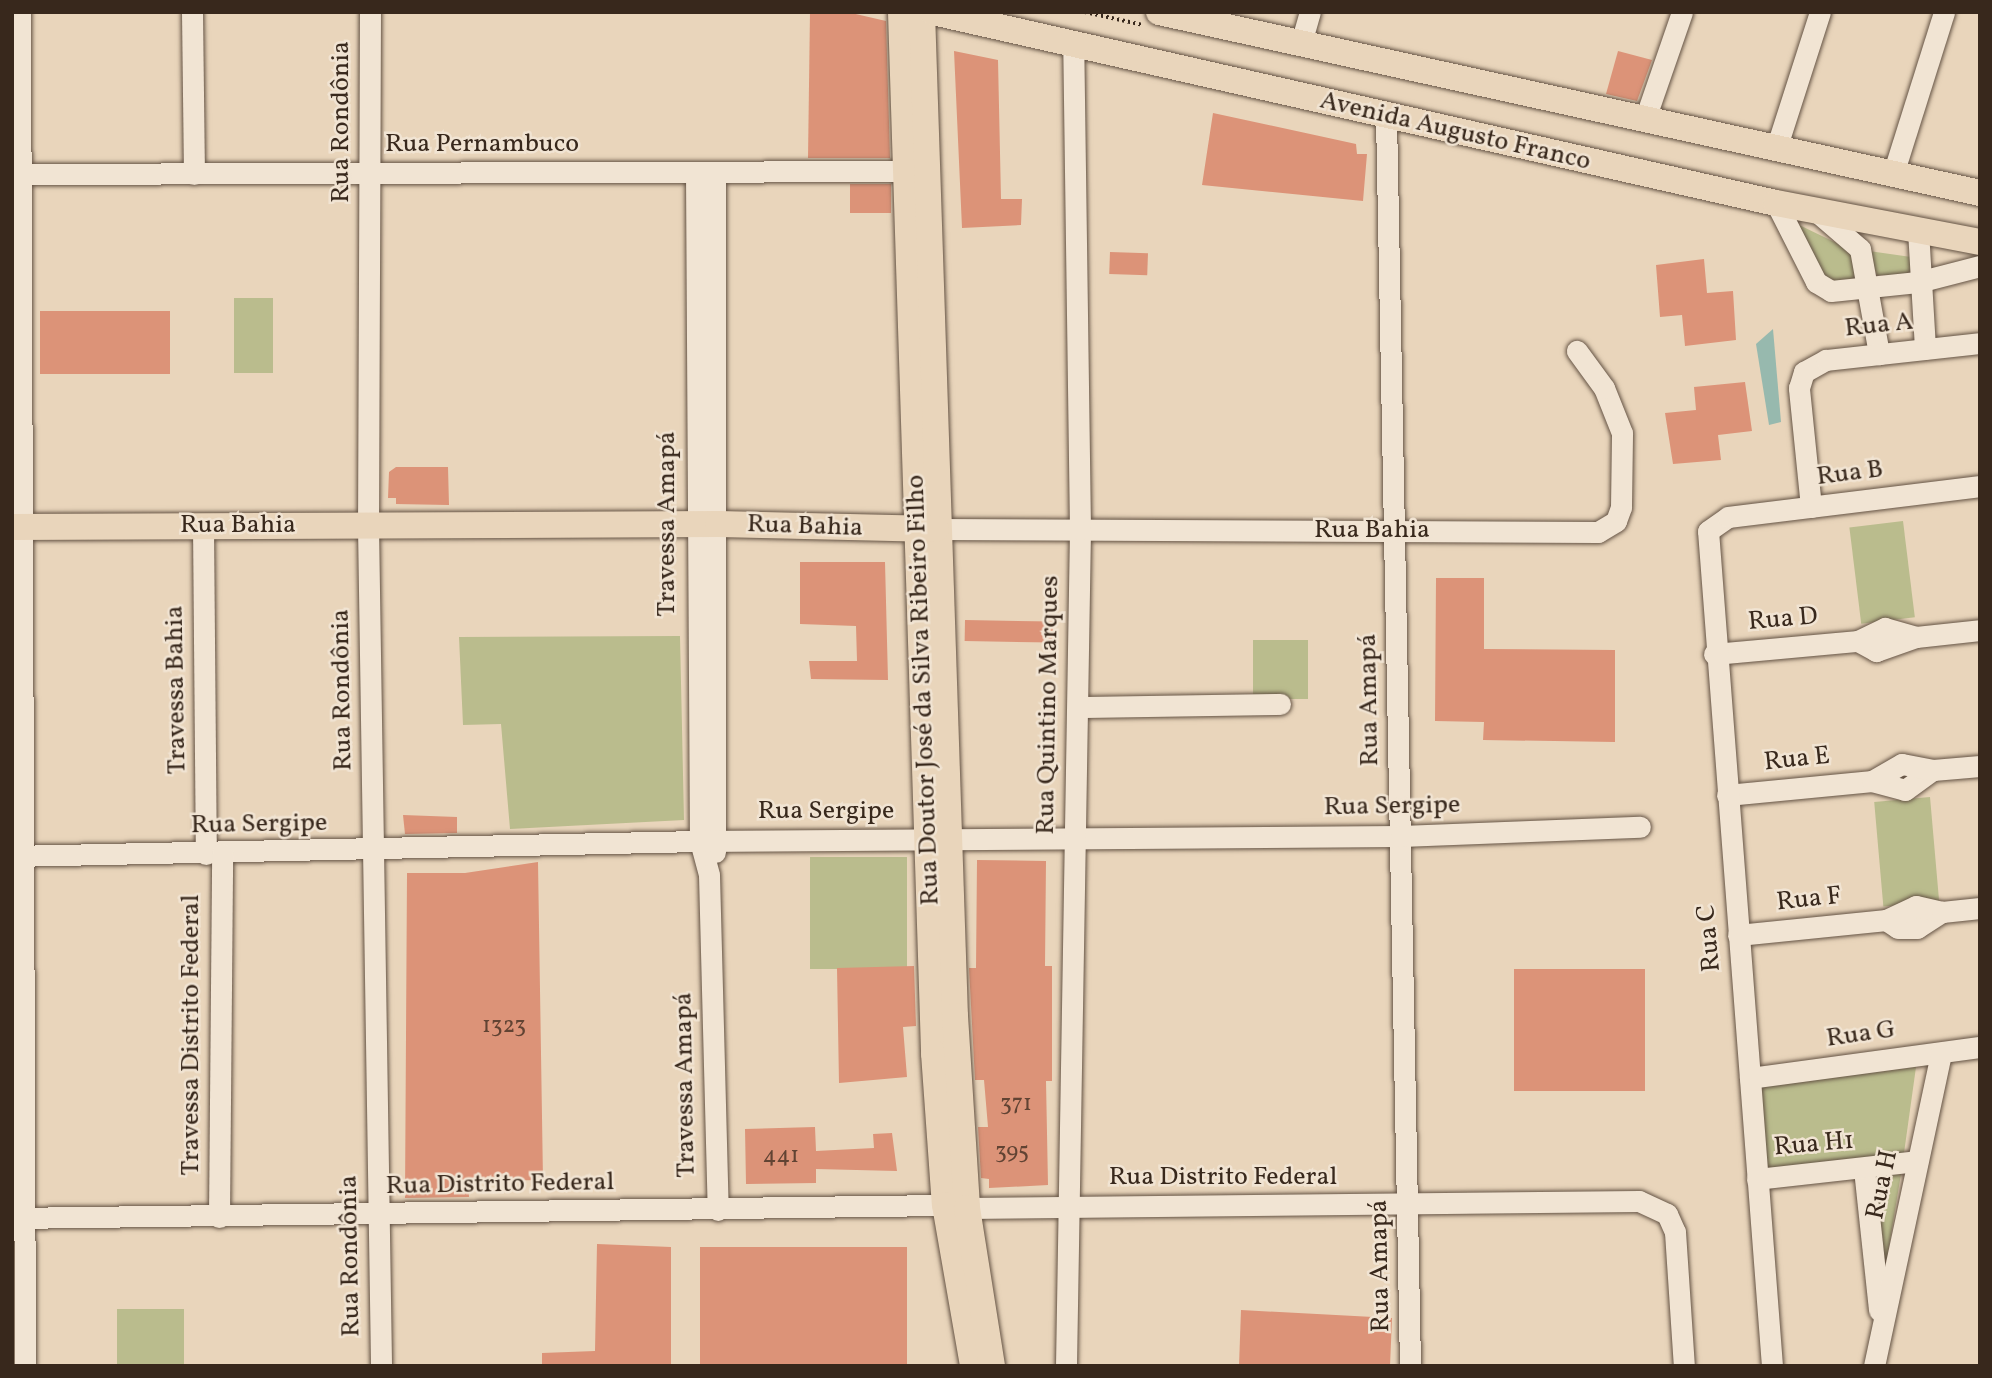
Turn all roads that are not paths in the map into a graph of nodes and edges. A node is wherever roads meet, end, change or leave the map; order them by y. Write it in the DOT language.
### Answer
graph roads {
  1 [pos="20,12"];
  2 [pos="192,12"];
  3 [pos="370,12"];
  4 [pos="901,12"];
  5 [pos="922,12"];
  6 [pos="933,12"];
  7 [pos="1160,12"];
  8 [pos="1310,12"];
  9 [pos="1682,12"];
  10 [pos="1820,12"];
  11 [pos="1944,12"];
  12 [pos="1245,21"];
  13 [pos="1301,43"];
  14 [pos="1073,46"];
  15 [pos="16,49"];
  16 [pos="1386,116"];
  17 [pos="1645,119"];
  18 [pos="1776,149"];
  19 [pos="910,171"];
  20 [pos="706,172"];
  21 [pos="370,173"];
  22 [pos="16,174"];
  23 [pos="194,174"];
  24 [pos="1893,174"];
  25 [pos="1980,193"];
  26 [pos="1776,203"];
  27 [pos="1815,211"];
  28 [pos="1918,230"];
  29 [pos="1980,242"];
  30 [pos="1980,266"];
  31 [pos="1918,282"];
  32 [pos="1869,287"];
  33 [pos="1980,343"];
  34 [pos="1925,349"];
  35 [pos="1577,351"];
  36 [pos="1880,354"];
  37 [pos="1980,485"];
  38 [pos="1811,507"];
  39 [pos="1728,517"];
  40 [pos="203,525"];
  41 [pos="707,525"];
  42 [pos="368,526"];
  43 [pos="18,527"];
  44 [pos="1080,528"];
  45 [pos="929,529"];
  46 [pos="1394,532"];
  47 [pos="1980,630"];
  48 [pos="1714,654"];
  49 [pos="1280,704"];
  50 [pos="1079,707"];
  51 [pos="1980,766"];
  52 [pos="1727,795"];
  53 [pos="1640,827"];
  54 [pos="1401,836"];
  55 [pos="938,840"];
  56 [pos="1075,840"];
  57 [pos="709,841"];
  58 [pos="374,852"];
  59 [pos="214,854"];
  60 [pos="17,856"];
  61 [pos="1980,908"];
  62 [pos="1738,935"];
  63 [pos="1980,1047"];
  64 [pos="1941,1053"];
  65 [pos="1750,1078"];
  66 [pos="1917,1160"];
  67 [pos="1864,1169"];
  68 [pos="1757,1179"];
  69 [pos="1409,1205"];
  70 [pos="956,1206"];
  71 [pos="1069,1207"];
  72 [pos="718,1210"];
  73 [pos="379,1214"];
  74 [pos="18,1217"];
  75 [pos="219,1217"];
  76 [pos="1881,1330"];
  77 [pos="25,1366"];
  78 [pos="381,1366"];
  79 [pos="973,1366"];
  80 [pos="992,1366"];
  81 [pos="1066,1366"];
  82 [pos="1410,1366"];
  83 [pos="1684,1366"];
  84 [pos="1772,1366"];
  85 [pos="1874,1366"];
  1 -- 15 [label="street"];
  2 -- 23 [label="street"];
  3 -- 21 [label="street, Rua Rondônia"];
  4 -- 19 [label="main road, Rua Doutor José da Silva Ribeiro Filho"];
  5 -- 45 [label="main road, Rua Doutor José da Silva Ribeiro Filho"];
  6 -- 14 [label="main road, Avenida Augusto Franco"];
  7 -- 12 [label="main road, Avenida Augusto Franco"];
  8 -- 13 [label="street"];
  9 -- 17 [label="street"];
  10 -- 18 [label="street"];
  11 -- 24 [label="street"];
  12 -- 13 [label="main road, Avenida Augusto Franco"];
  13 -- 17 [label="main road, Avenida Augusto Franco"];
  14 -- 16 [label="main road, Avenida Augusto Franco"];
  14 -- 44 [label="street, Rua Quintino Marques"];
  15 -- 22 [label="street"];
  16 -- 26 [label="main road, Avenida Augusto Franco"];
  16 -- 46 [label="street, Rua Amapá"];
  17 -- 18 [label="main road, Avenida Augusto Franco"];
  18 -- 24 [label="main road, Avenida Augusto Franco"];
  19 -- 20 [label="street, Rua Pernambuco"];
  19 -- 45 [label="main road, Rua Doutor José da Silva Ribeiro Filho"];
  20 -- 21 [label="street, Rua Pernambuco"];
  20 -- 41 [label="street, Travessa Amapá"];
  21 -- 23 [label="street, Rua Pernambuco"];
  21 -- 42 [label="street, Rua Rondônia"];
  22 -- 23 [label="street, Rua Pernambuco"];
  22 -- 43 [label="street"];
  24 -- 25 [label="main road, Avenida Augusto Franco"];
  26 -- 27 [label="main road, Avenida Augusto Franco"];
  26 -- 32 [label="street"];
  27 -- 28 [label="main road, Avenida Augusto Franco"];
  27 -- 32 [label="street"];
  28 -- 29 [label="main road, Avenida Augusto Franco"];
  28 -- 31 [label="street"];
  30 -- 31 [label="street"];
  31 -- 32 [label="street"];
  31 -- 34 [label="street"];
  32 -- 36 [label="street"];
  33 -- 34 [label="street, Rua A"];
  34 -- 36 [label="street, Rua A"];
  35 -- 46 [label="street, Rua Bahia"];
  36 -- 38 [label="street, Rua A"];
  37 -- 38 [label="street, Rua B"];
  38 -- 39 [label="street, Rua B"];
  39 -- 48 [label="street, Rua C"];
  40 -- 42 [label="main road, Rua Bahia"];
  40 -- 43 [label="main road, Rua Bahia"];
  40 -- 59 [label="street, Travessa Bahia"];
  41 -- 42 [label="main road, Rua Bahia"];
  41 -- 45 [label="main road, Rua Bahia"];
  41 -- 57 [label="street, Travessa Amapá"];
  42 -- 58 [label="street, Rua Rondônia"];
  43 -- 60 [label="street"];
  44 -- 45 [label="street, Rua Bahia"];
  44 -- 46 [label="street, Rua Bahia"];
  44 -- 50 [label="street, Rua Quintino Marques"];
  45 -- 55 [label="main road, Rua Doutor José da Silva Ribeiro Filho"];
  46 -- 54 [label="street, Rua Amapá"];
  47 -- 48 [label="street, Rua D"];
  48 -- 52 [label="street, Rua C"];
  49 -- 50 [label="street"];
  50 -- 56 [label="street, Rua Quintino Marques"];
  51 -- 52 [label="street, Rua E"];
  52 -- 62 [label="street, Rua C"];
  53 -- 54 [label="street, Rua Sergipe"];
  54 -- 56 [label="street, Rua Sergipe"];
  54 -- 69 [label="street, Rua Amapá"];
  55 -- 56 [label="street, Rua Sergipe"];
  55 -- 57 [label="street, Rua Sergipe"];
  55 -- 70 [label="main road, Rua Doutor José da Silva Ribeiro Filho"];
  56 -- 71 [label="street, Rua Quintino Marques"];
  57 -- 58 [label="street, Rua Sergipe"];
  57 -- 72 [label="street, Travessa Amapá"];
  58 -- 59 [label="street, Rua Sergipe"];
  58 -- 73 [label="street, Rua Rondônia"];
  59 -- 60 [label="street, Rua Sergipe"];
  59 -- 75 [label="street, Travessa Distrito Federal"];
  60 -- 74 [label="street"];
  61 -- 62 [label="street, Rua F"];
  62 -- 65 [label="street, Rua C"];
  63 -- 64 [label="street, Rua G"];
  64 -- 65 [label="street, Rua G"];
  64 -- 66 [label="street, Rua H"];
  65 -- 68 [label="street, Rua C"];
  66 -- 67 [label="street, Rua H1"];
  66 -- 76 [label="street, Rua H"];
  67 -- 68 [label="street, Rua H1"];
  67 -- 76 [label="street, Rua H"];
  68 -- 84 [label="street, Rua C"];
  69 -- 71 [label="street, Rua Distrito Federal"];
  69 -- 82 [label="street, Rua Amapá"];
  69 -- 83 [label="street, Rua Distrito Federal"];
  70 -- 71 [label="street, Rua Distrito Federal"];
  70 -- 72 [label="street, Rua Distrito Federal"];
  70 -- 79 [label="main road, Rua Doutor José da Silva Ribeiro Filho"];
  70 -- 80 [label="main road, Rua Doutor José da Silva Ribeiro Filho"];
  71 -- 81 [label="street, Rua Quintino Marques"];
  72 -- 73 [label="street, Rua Distrito Federal"];
  73 -- 75 [label="street, Rua Distrito Federal"];
  73 -- 78 [label="street, Rua Rondônia"];
  74 -- 75 [label="street, Rua Distrito Federal"];
  74 -- 77 [label="street"];
  76 -- 85 [label="street, Rua H"];
}
